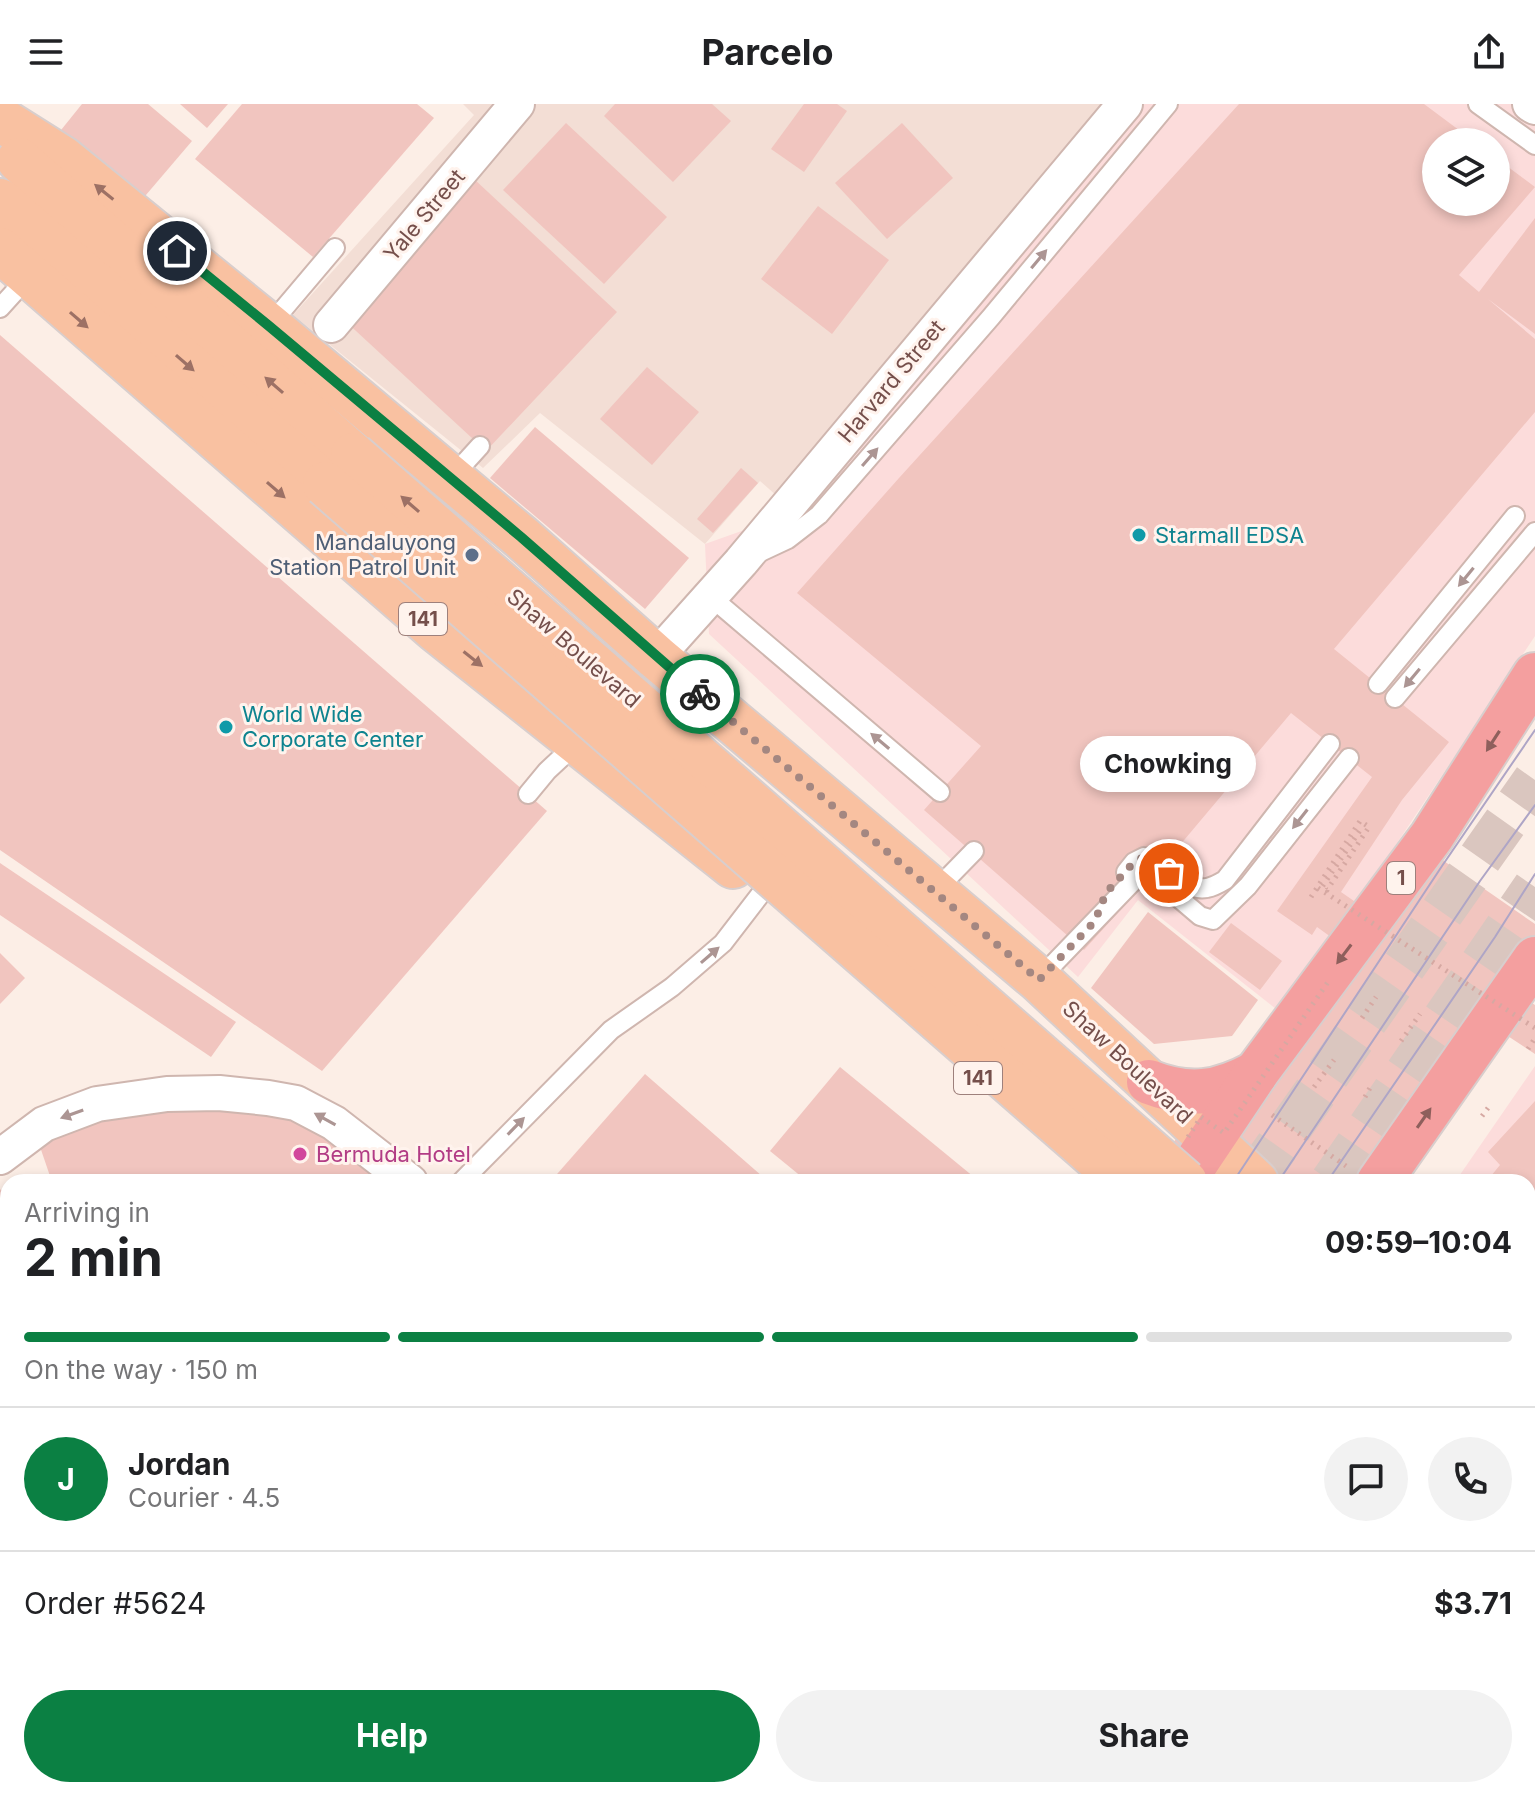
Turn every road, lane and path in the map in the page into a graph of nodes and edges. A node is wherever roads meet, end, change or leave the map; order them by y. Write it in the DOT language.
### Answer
graph roads {
  1 [pos="517,104"];
  2 [pos="1125,104"];
  3 [pos="1168,104"];
  4 [pos="1478,104"];
  5 [pos="0,119"];
  6 [pos="0,143"];
  7 [pos="1535,145"];
  8 [pos="0,201"];
  9 [pos="335,248"];
  10 [pos="15,263"];
  11 [pos="0,308"];
  12 [pos="331,325"];
  13 [pos="269,326"];
  14 [pos="480,446"];
  15 [pos="339,470"];
  16 [pos="450,479"];
  17 [pos="1515,516"];
  18 [pos="1535,532"];
  19 [pos="741,562"];
  20 [pos="711,597"];
  21 [pos="619,623"];
  22 [pos="656,657"];
  23 [pos="1535,675"];
  24 [pos="1378,684"];
  25 [pos="601,692"];
  26 [pos="1395,698"];
  27 [pos="540,712"];
  28 [pos="1330,744"];
  29 [pos="562,756"];
  30 [pos="1349,758"];
  31 [pos="940,792"];
  32 [pos="528,794"];
  33 [pos="1361,829"];
  34 [pos="974,851"];
  35 [pos="1318,887"];
  36 [pos="763,891"];
  37 [pos="934,892"];
  38 [pos="1311,897"];
  39 [pos="1095,921"];
  40 [pos="894,937"];
  41 [pos="1535,959"];
  42 [pos="858,974"];
  43 [pos="1039,980"];
  44 [pos="1328,982"];
  45 [pos="1376,997"];
  46 [pos="1420,1014"];
  47 [pos="1362,1018"];
  48 [pos="1535,1028"];
  49 [pos="1535,1038"];
  50 [pos="1401,1041"];
  51 [pos="1528,1049"];
  52 [pos="1334,1060"];
  53 [pos="1149,1082"];
  54 [pos="1372,1084"];
  55 [pos="1314,1087"];
  56 [pos="1365,1097"];
  57 [pos="1491,1104"];
  58 [pos="1243,1108"];
  59 [pos="1482,1116"];
  60 [pos="0,1157"];
  61 [pos="400,1174"];
  62 [pos="469,1174"];
  63 [pos="1088,1174"];
  64 [pos="1115,1174"];
  65 [pos="1163,1174"];
  66 [pos="1175,1174"];
  67 [pos="1190,1174"];
  68 [pos="1255,1174"];
  69 [pos="1361,1174"];
  70 [pos="1371,1174"];
  1 -- 12 [label="street, Yale Street"];
  2 -- 19 [label="street, Harvard Street"];
  19 -- 3 [label="lane, one-way"];
  4 -- 7 [label="lane"];
  13 -- 5 [label="main road, Shaw Boulevard, one-way"];
  15 -- 6 [label="main road, Shaw Boulevard / 141, one-way"];
  8 -- 15 [label="main road, Shaw Boulevard / 141, one-way"];
  9 -- 13 [label="lane"];
  10 -- 11 [label="lane"];
  10 -- 27 [label="main road, 141, one-way"];
  13 -- 16 [label="main road, Shaw Boulevard"];
  14 -- 16 [label="lane"];
  15 -- 64 [label="main road, Shaw Boulevard / 141, bridge"];
  66 -- 15 [label="main road, Shaw Boulevard / 141, one-way, bridge"];
  16 -- 21 [label="main road, Shaw Boulevard"];
  17 -- 24 [label="lane, one-way"];
  18 -- 26 [label="lane, one-way"];
  19 -- 20 [label="street, Harvard Street"];
  20 -- 22 [label="street, Harvard Street"];
  31 -- 20 [label="lane, one-way"];
  21 -- 22 [label="main road, Shaw Boulevard"];
  21 -- 25 [label="main road"];
  22 -- 25 [label="main road"];
  22 -- 37 [label="main road, Shaw Boulevard"];
  23 -- 58 [label="highway, 1, one-way"];
  25 -- 27 [label="main road"];
  25 -- 29 [label="main road"];
  25 -- 40 [label="highway"];
  27 -- 29 [label="main road, 141"];
  28 -- 39 [label="lane"];
  29 -- 32 [label="lane"];
  29 -- 36 [label="main road, 141"];
  30 -- 39 [label="lane, one-way"];
  33 -- 35 [label="path"];
  34 -- 37 [label="lane"];
  35 -- 38 [label="path"];
  35 -- 48 [label="path, bridge"];
  36 -- 42 [label="main road, 141"];
  62 -- 36 [label="lane, one-way"];
  37 -- 40 [label="main road"];
  37 -- 43 [label="main road, Shaw Boulevard"];
  39 -- 43 [label="lane"];
  40 -- 42 [label="main road"];
  40 -- 65 [label="highway"];
  70 -- 41 [label="highway, one-way"];
  42 -- 63 [label="main road, 141"];
  43 -- 53 [label="main road, Shaw Boulevard"];
  44 -- 58 [label="path, bridge"];
  45 -- 47 [label="path"];
  46 -- 50 [label="path"];
  49 -- 51 [label="path"];
  52 -- 55 [label="path"];
  53 -- 58 [label="main road, Shaw Boulevard"];
  53 -- 58 [label="highway"];
  54 -- 56 [label="path"];
  57 -- 59 [label="path"];
  58 -- 67 [label="highway, 1"];
  58 -- 68 [label="main road, Shaw Boulevard"];
  58 -- 69 [label="path"];
  61 -- 60 [label="street, one-way"];
}
